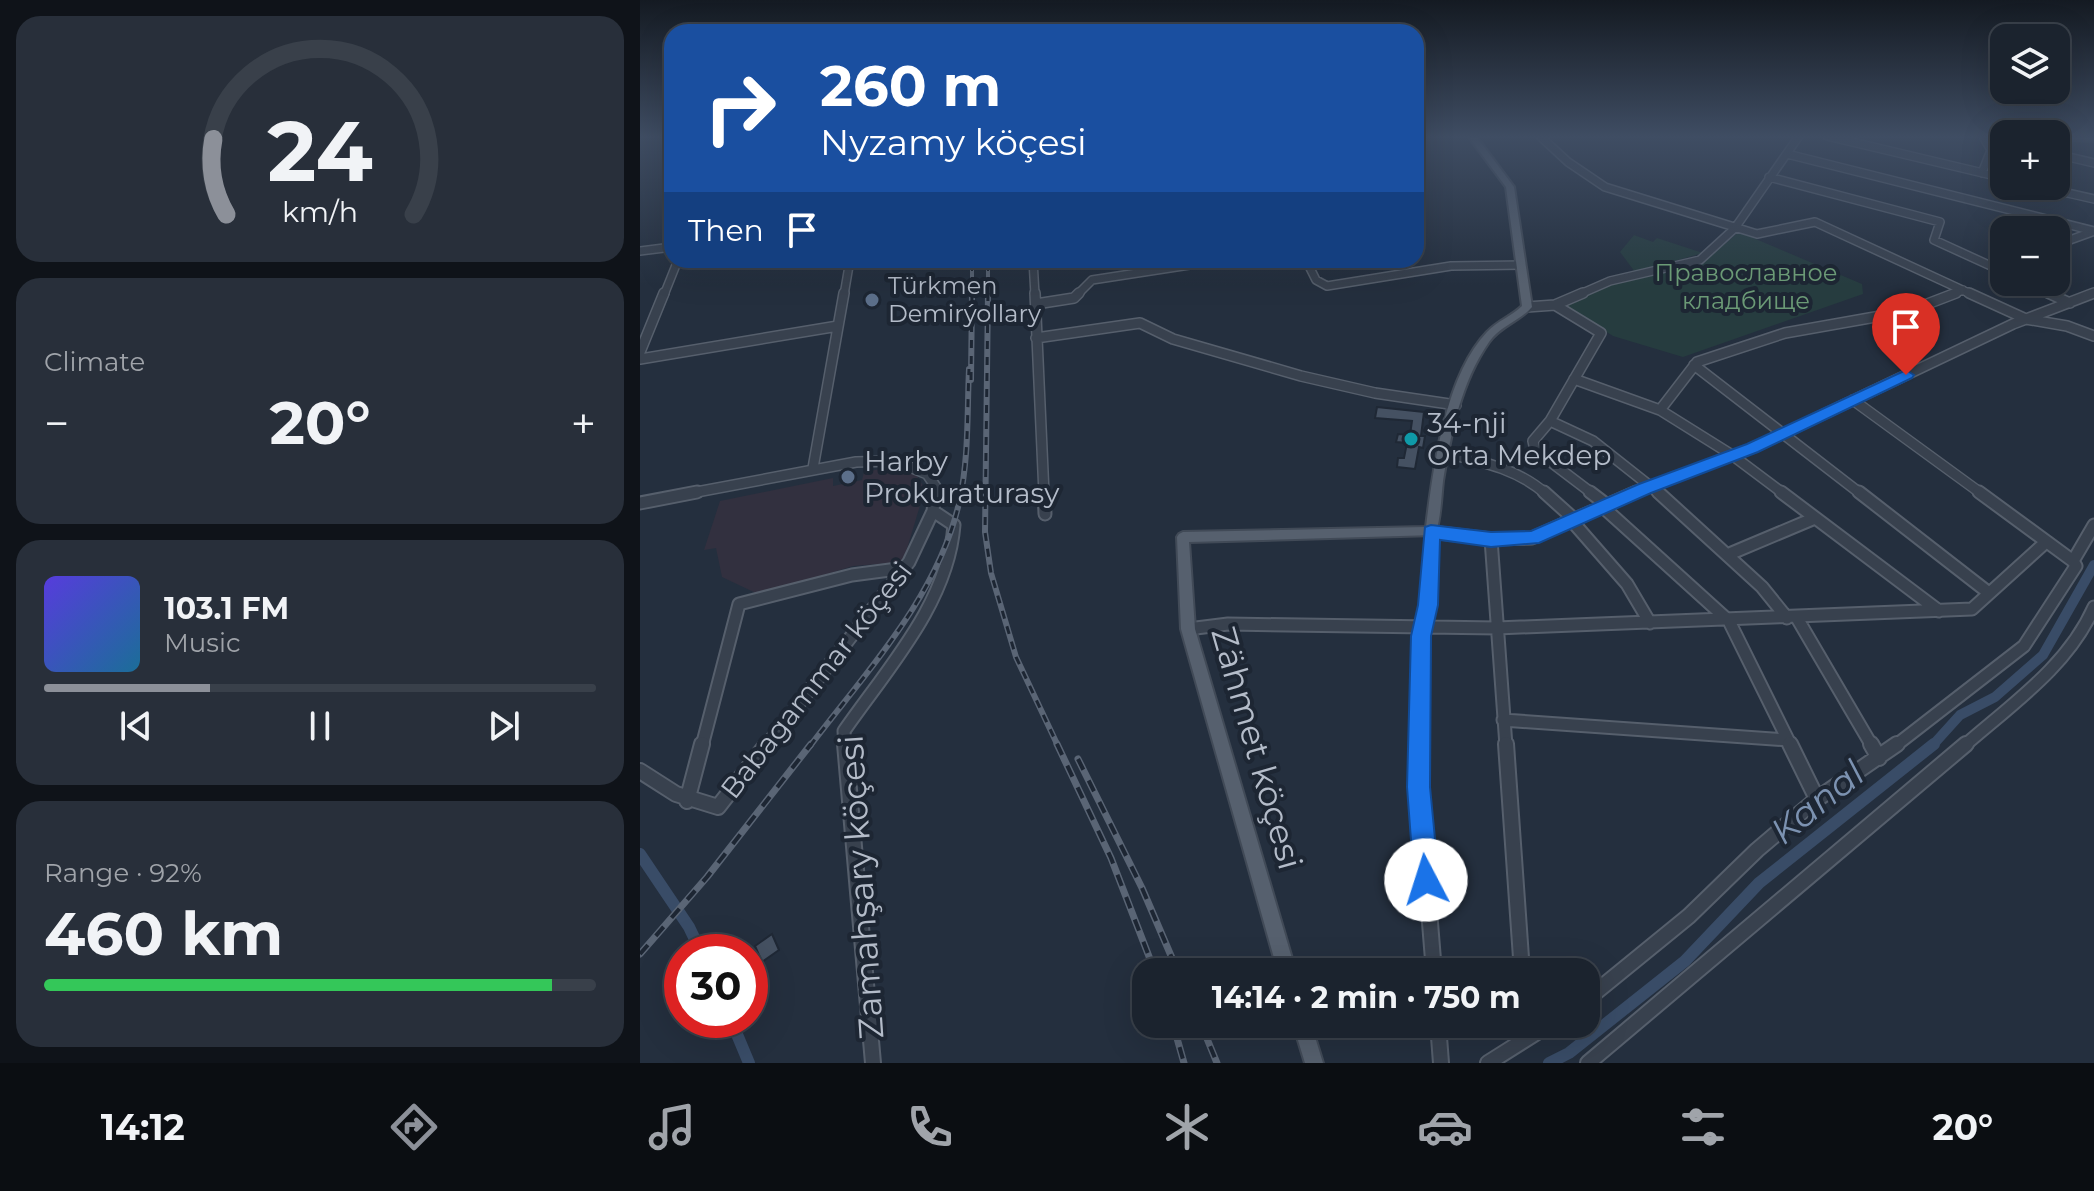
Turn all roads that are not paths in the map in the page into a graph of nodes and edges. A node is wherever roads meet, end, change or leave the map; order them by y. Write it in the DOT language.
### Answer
graph roads {
  1 [pos="1509,186"];
  2 [pos="1603,186"];
  3 [pos="1763,186"];
  4 [pos="1802,186"];
  5 [pos="1913,186"];
  6 [pos="2070,191"];
  7 [pos="2094,199"];
  8 [pos="1735,228"];
  9 [pos="2094,231"];
  10 [pos="2070,240"];
  11 [pos="664,248"];
  12 [pos="640,251"];
  13 [pos="1522,265"];
  14 [pos="1990,266"];
  15 [pos="675,268"];
  16 [pos="849,268"];
  17 [pos="1034,268"];
  18 [pos="1170,268"];
  19 [pos="1310,268"];
  20 [pos="1963,290"];
  21 [pos="2094,293"];
  22 [pos="2055,296"];
  23 [pos="2070,303"];
  24 [pos="1036,304"];
  25 [pos="1555,305"];
  26 [pos="1527,307"];
  27 [pos="2026,319"];
  28 [pos="838,326"];
  29 [pos="2094,336"];
  30 [pos="1036,338"];
  31 [pos="640,352"];
  32 [pos="640,359"];
  33 [pos="1694,365"];
  34 [pos="1574,379"];
  35 [pos="1853,400"];
  36 [pos="1456,405"];
  37 [pos="1660,410"];
  38 [pos="1550,421"];
  39 [pos="1783,433"];
  40 [pos="1442,452"];
  41 [pos="1732,455"];
  42 [pos="813,468"];
  43 [pos="1651,486"];
  44 [pos="640,503"];
  45 [pos="1605,506"];
  46 [pos="933,511"];
  47 [pos="1045,514"];
  48 [pos="1815,518"];
  49 [pos="1573,520"];
  50 [pos="2094,525"];
  51 [pos="1431,532"];
  52 [pos="1491,539"];
  53 [pos="2046,542"];
  54 [pos="1727,555"];
  55 [pos="2073,561"];
  56 [pos="905,568"];
  57 [pos="1989,593"];
  58 [pos="2094,607"];
  59 [pos="1939,611"];
  60 [pos="1792,618"];
  61 [pos="1729,621"];
  62 [pos="1650,623"];
  63 [pos="1423,627"];
  64 [pos="1497,628"];
  65 [pos="1188,629"];
  66 [pos="1503,720"];
  67 [pos="1788,740"];
  68 [pos="1879,758"];
  69 [pos="640,771"];
  70 [pos="1817,799"];
  71 [pos="687,801"];
  72 [pos="1283,958"];
  73 [pos="1433,958"];
  74 [pos="1521,958"];
  75 [pos="1600,989"];
  76 [pos="1306,1038"];
  77 [pos="1439,1038"];
  78 [pos="1524,1038"];
  79 [pos="873,1063"];
  80 [pos="1314,1063"];
  81 [pos="1441,1063"];
  82 [pos="1488,1063"];
  83 [pos="1588,1063"];
  1 -- 13 [label="main road"];
  2 -- 8 [label="street"];
  3 -- 8 [label="street"];
  4 -- 14 [label="street"];
  5 -- 9 [label="street"];
  6 -- 7 [label="street"];
  8 -- 20 [label="street"];
  8 -- 25 [label="street"];
  9 -- 10 [label="street"];
  11 -- 12 [label="street"];
  13 -- 19 [label="street"];
  13 -- 26 [label="main road"];
  15 -- 31 [label="street"];
  16 -- 28 [label="street"];
  17 -- 24 [label="street"];
  18 -- 24 [label="street"];
  20 -- 27 [label="street"];
  20 -- 33 [label="street"];
  21 -- 23 [label="street"];
  22 -- 23 [label="street"];
  23 -- 27 [label="street"];
  24 -- 30 [label="street"];
  25 -- 26 [label="street"];
  25 -- 34 [label="street"];
  26 -- 36 [label="main road"];
  27 -- 29 [label="street"];
  27 -- 35 [label="street"];
  28 -- 32 [label="street"];
  28 -- 42 [label="street"];
  30 -- 36 [label="street"];
  30 -- 47 [label="street"];
  33 -- 37 [label="street"];
  33 -- 39 [label="street"];
  34 -- 37 [label="street"];
  34 -- 38 [label="street"];
  35 -- 39 [label="street"];
  35 -- 53 [label="street"];
  36 -- 40 [label="main road"];
  37 -- 41 [label="street"];
  38 -- 43 [label="street"];
  38 -- 45 [label="street"];
  39 -- 41 [label="street"];
  39 -- 57 [label="street"];
  40 -- 49 [label="street"];
  40 -- 51 [label="main road"];
  41 -- 43 [label="street"];
  41 -- 48 [label="street"];
  42 -- 44 [label="street"];
  42 -- 46 [label="street"];
  43 -- 45 [label="street"];
  43 -- 54 [label="street"];
  45 -- 49 [label="street"];
  45 -- 61 [label="street"];
  46 -- 56 [label="street, Babagammar köçesi"];
  46 -- 79 [label="street, Zamahşary köçesi"];
  48 -- 54 [label="street"];
  48 -- 59 [label="street"];
  49 -- 52 [label="street"];
  49 -- 62 [label="street"];
  50 -- 55 [label="street"];
  51 -- 52 [label="street"];
  51 -- 63 [label="street"];
  51 -- 65 [label="main road, Zähmet köçesi"];
  52 -- 64 [label="street"];
  53 -- 55 [label="street"];
  53 -- 57 [label="street"];
  54 -- 60 [label="street"];
  55 -- 68 [label="street"];
  56 -- 71 [label="street, Babagammar köçesi"];
  56 -- 71 [label="street"];
  57 -- 59 [label="street"];
  58 -- 83 [label="street"];
  59 -- 60 [label="street"];
  60 -- 61 [label="street"];
  60 -- 68 [label="street"];
  61 -- 62 [label="street"];
  61 -- 67 [label="street"];
  62 -- 64 [label="street"];
  63 -- 64 [label="street"];
  63 -- 65 [label="street"];
  63 -- 73 [label="street"];
  64 -- 66 [label="street"];
  65 -- 72 [label="main road, Zähmet köçesi"];
  66 -- 67 [label="street"];
  66 -- 74 [label="street"];
  67 -- 70 [label="street"];
  68 -- 70 [label="street"];
  69 -- 71 [label="street, Babagammar köçesi"];
  70 -- 75 [label="street"];
  76 -- 80 [label="main road"];
  77 -- 81 [label="street"];
  78 -- 82 [label="street"];
}
